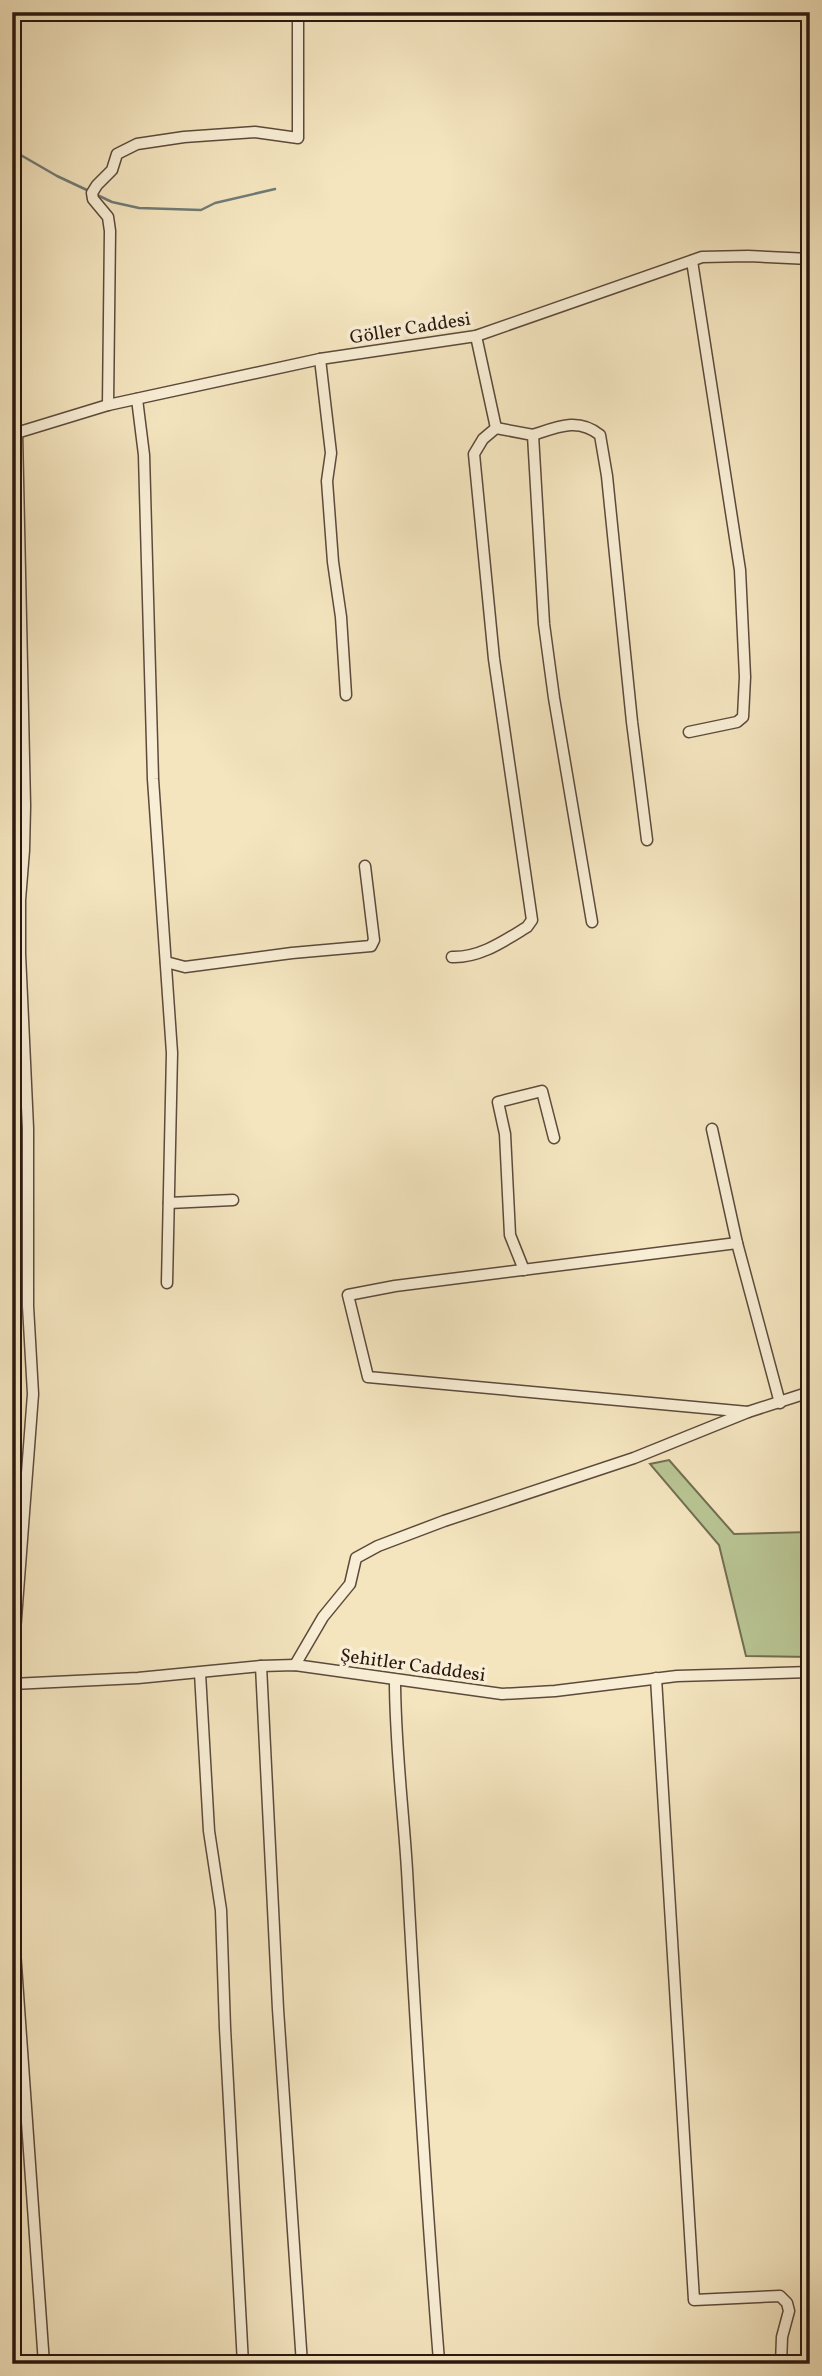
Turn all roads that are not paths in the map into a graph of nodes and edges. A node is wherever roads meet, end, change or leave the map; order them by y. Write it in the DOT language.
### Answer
graph roads {
  1 [pos="298,12"];
  2 [pos="810,259"];
  3 [pos="692,261"];
  4 [pos="476,336"];
  5 [pos="320,359"];
  6 [pos="137,399"];
  7 [pos="108,405"];
  8 [pos="496,428"];
  9 [pos="15,434"];
  10 [pos="533,435"];
  11 [pos="346,695"];
  12 [pos="689,732"];
  13 [pos="647,840"];
  14 [pos="365,866"];
  15 [pos="592,922"];
  16 [pos="452,957"];
  17 [pos="166,962"];
  18 [pos="712,1129"];
  19 [pos="554,1138"];
  20 [pos="233,1200"];
  21 [pos="169,1203"];
  22 [pos="737,1243"];
  23 [pos="524,1270"];
  24 [pos="167,1283"];
  25 [pos="810,1392"];
  26 [pos="780,1402"];
  27 [pos="748,1412"];
  28 [pos="295,1665"];
  29 [pos="261,1666"];
  30 [pos="12,1671"];
  31 [pos="810,1672"];
  32 [pos="200,1673"];
  33 [pos="656,1678"];
  34 [pos="395,1680"];
  35 [pos="12,1684"];
  36 [pos="12,1908"];
  37 [pos="439,2361"];
  38 [pos="44,2364"];
  39 [pos="243,2364"];
  40 [pos="302,2364"];
  41 [pos="780,2364"];
  1 -- 7 [label="street"];
  2 -- 3 [label="street, Göller Caddesi"];
  3 -- 4 [label="street, Göller Caddesi"];
  3 -- 12 [label="street"];
  4 -- 5 [label="street, Göller Caddesi"];
  4 -- 8 [label="street"];
  5 -- 6 [label="street, Göller Caddesi"];
  5 -- 11 [label="street"];
  6 -- 7 [label="street, Göller Caddesi"];
  6 -- 17 [label="street"];
  7 -- 9 [label="street, Göller Caddesi"];
  8 -- 10 [label="street"];
  8 -- 16 [label="street"];
  9 -- 30 [label="street"];
  10 -- 13 [label="street"];
  10 -- 15 [label="street"];
  14 -- 17 [label="street"];
  17 -- 21 [label="street"];
  18 -- 22 [label="street"];
  19 -- 23 [label="street"];
  20 -- 21 [label="street"];
  21 -- 24 [label="street"];
  22 -- 23 [label="street"];
  22 -- 26 [label="street"];
  23 -- 27 [label="street"];
  25 -- 26 [label="street"];
  26 -- 27 [label="street"];
  27 -- 28 [label="street"];
  28 -- 29 [label="street, Şehitler Cadddesi"];
  28 -- 34 [label="street, Şehitler Cadddesi"];
  29 -- 32 [label="street, Şehitler Cadddesi"];
  29 -- 40 [label="street"];
  31 -- 33 [label="street, Şehitler Cadddesi"];
  32 -- 35 [label="street, Şehitler Cadddesi"];
  32 -- 39 [label="street"];
  33 -- 34 [label="street, Şehitler Cadddesi"];
  33 -- 41 [label="street"];
  34 -- 37 [label="street"];
  36 -- 38 [label="street"];
}
